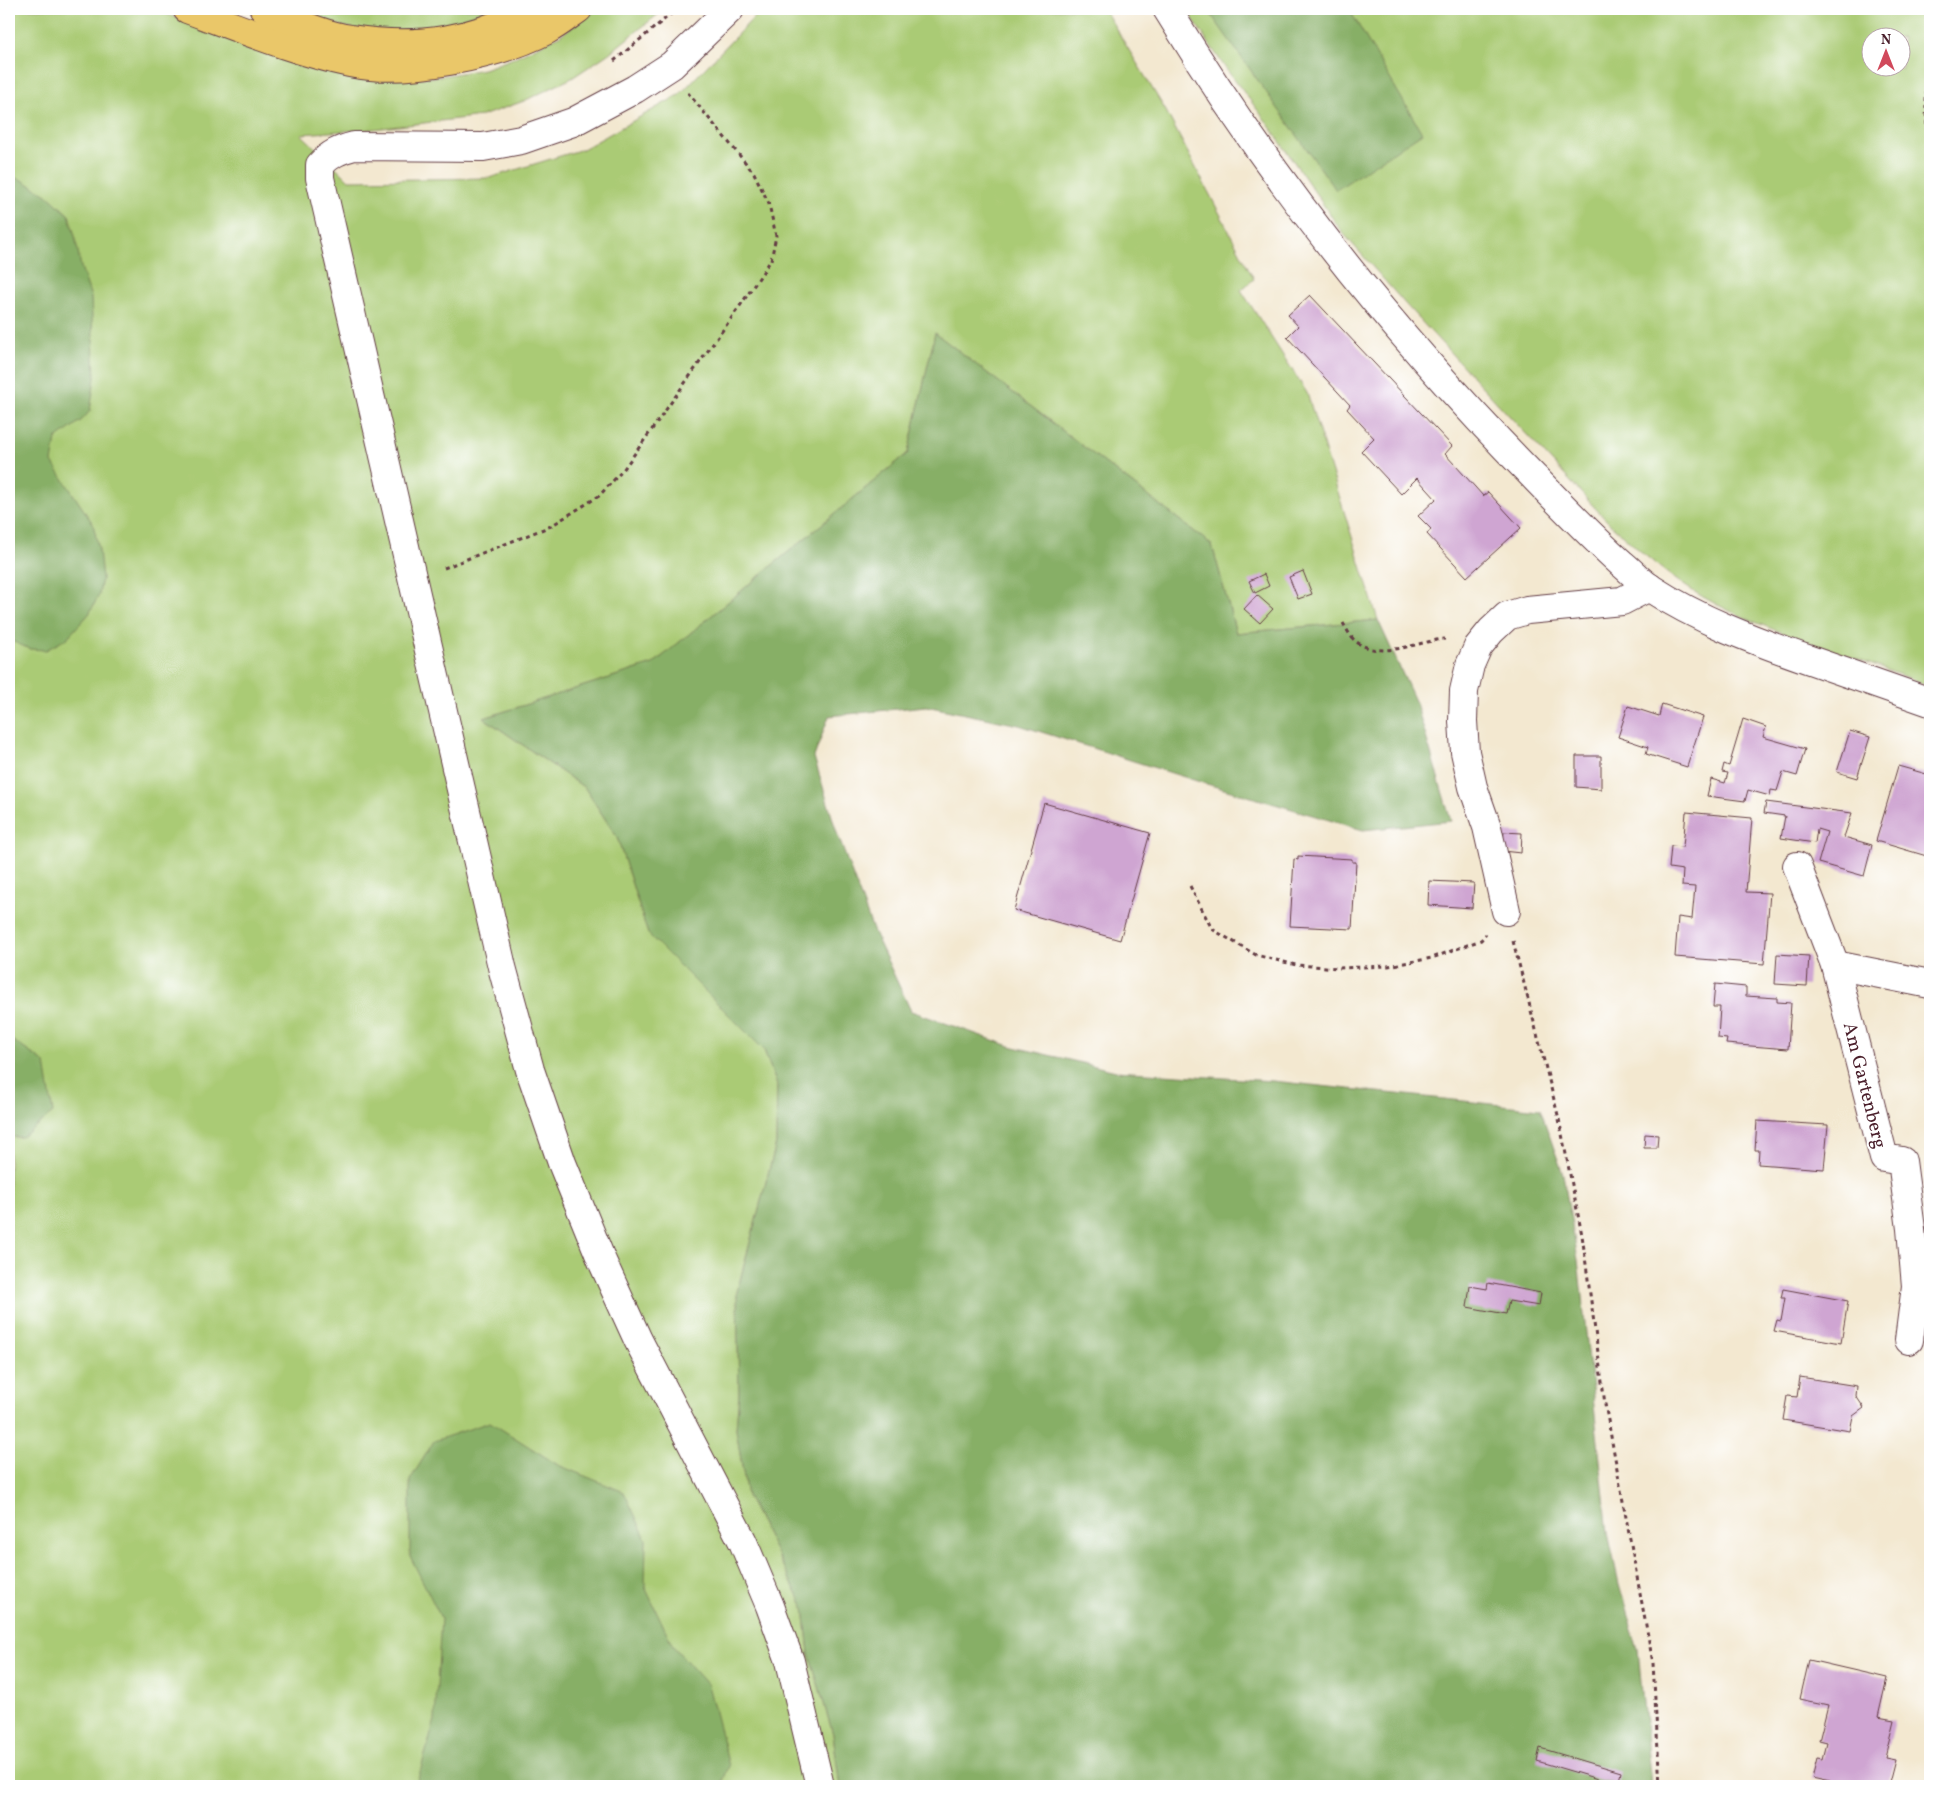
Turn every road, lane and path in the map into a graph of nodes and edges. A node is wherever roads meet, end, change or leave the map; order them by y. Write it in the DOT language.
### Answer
graph roads {
  1 [pos="187,9"];
  2 [pos="264,9"];
  3 [pos="533,9"];
  4 [pos="578,9"];
  5 [pos="677,9"];
  6 [pos="730,9"];
  7 [pos="1167,9"];
  8 [pos="1927,9"];
  9 [pos="672,64"];
  10 [pos="607,65"];
  11 [pos="1930,216"];
  12 [pos="413,579"];
  13 [pos="1649,587"];
  14 [pos="1343,624"];
  15 [pos="1480,644"];
  16 [pos="1930,702"];
  17 [pos="1797,866"];
  18 [pos="1190,886"];
  19 [pos="1506,911"];
  20 [pos="1835,965"];
  21 [pos="1930,984"];
  22 [pos="1910,1340"];
  23 [pos="820,1786"];
  24 [pos="1660,1786"];
  1 -- 4 [label="highway"];
  2 -- 3 [label="highway"];
  5 -- 10 [label="path"];
  6 -- 9 [label="street"];
  7 -- 13 [label="street"];
  8 -- 11 [label="path"];
  9 -- 12 [label="path"];
  9 -- 12 [label="street"];
  12 -- 23 [label="street"];
  13 -- 15 [label="street"];
  13 -- 16 [label="street"];
  14 -- 15 [label="path"];
  15 -- 19 [label="street"];
  17 -- 20 [label="street, Am Gartenberg"];
  18 -- 19 [label="path"];
  19 -- 24 [label="path"];
  20 -- 21 [label="street"];
  20 -- 22 [label="street, Am Gartenberg"];
}
